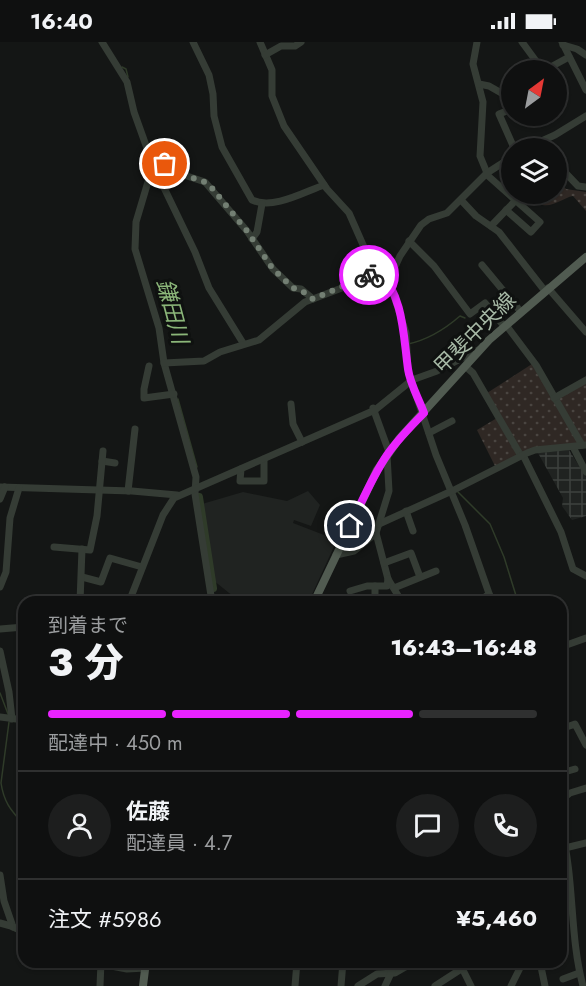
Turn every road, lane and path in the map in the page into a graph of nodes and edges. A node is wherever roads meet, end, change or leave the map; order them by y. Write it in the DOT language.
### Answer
graph roads {
  1 [pos="102,42"];
  2 [pos="193,42"];
  3 [pos="260,42"];
  4 [pos="301,42"];
  5 [pos="477,42"];
  6 [pos="522,42"];
  7 [pos="292,44"];
  8 [pos="563,44"];
  9 [pos="265,55"];
  10 [pos="586,55"];
  11 [pos="569,57"];
  12 [pos="584,79"];
  13 [pos="479,84"];
  14 [pos="586,90"];
  15 [pos="501,93"];
  16 [pos="586,116"];
  17 [pos="548,138"];
  18 [pos="151,155"];
  19 [pos="501,164"];
  20 [pos="153,165"];
  21 [pos="486,173"];
  22 [pos="567,174"];
  23 [pos="324,185"];
  24 [pos="501,186"];
  25 [pos="586,187"];
  26 [pos="461,200"];
  27 [pos="262,204"];
  28 [pos="512,204"];
  29 [pos="520,204"];
  30 [pos="506,210"];
  31 [pos="491,226"];
  32 [pos="252,239"];
  33 [pos="409,241"];
  34 [pos="586,257"];
  35 [pos="482,265"];
  36 [pos="378,269"];
  37 [pos="385,276"];
  38 [pos="547,290"];
  39 [pos="313,299"];
  40 [pos="521,312"];
  41 [pos="505,326"];
  42 [pos="586,332"];
  43 [pos="243,343"];
  44 [pos="480,349"];
  45 [pos="164,363"];
  46 [pos="149,366"];
  47 [pos="465,366"];
  48 [pos="412,380"];
  49 [pos="586,380"];
  50 [pos="174,394"];
  51 [pos="555,398"];
  52 [pos="291,404"];
  53 [pos="374,409"];
  54 [pos="424,413"];
  55 [pos="452,421"];
  56 [pos="135,429"];
  57 [pos="429,433"];
  58 [pos="302,442"];
  59 [pos="584,445"];
  60 [pos="573,447"];
  61 [pos="103,451"];
  62 [pos="388,454"];
  63 [pos="522,456"];
  64 [pos="264,459"];
  65 [pos="102,461"];
  66 [pos="116,463"];
  67 [pos="241,469"];
  68 [pos="586,472"];
  69 [pos="2,487"];
  70 [pos="19,488"];
  71 [pos="196,488"];
  72 [pos="99,490"];
  73 [pos="451,490"];
  74 [pos="128,491"];
  75 [pos="178,496"];
  76 [pos="0,499"];
  77 [pos="406,511"];
  78 [pos="378,524"];
  79 [pos="413,531"];
  80 [pos="376,533"];
  81 [pos="54,547"];
  82 [pos="82,549"];
  83 [pos="336,555"];
  84 [pos="384,563"];
  85 [pos="142,567"];
  86 [pos="436,571"];
  87 [pos="586,576"];
  88 [pos="82,577"];
  89 [pos="420,577"];
  90 [pos="388,579"];
  91 [pos="375,586"];
  92 [pos="0,587"];
  93 [pos="394,588"];
  94 [pos="350,591"];
  95 [pos="80,596"];
  96 [pos="131,596"];
  97 [pos="211,596"];
  98 [pos="317,596"];
  99 [pos="375,596"];
  100 [pos="399,596"];
  101 [pos="489,596"];
  102 [pos="18,628"];
  103 [pos="0,629"];
  104 [pos="586,638"];
  105 [pos="567,644"];
  106 [pos="0,651"];
  107 [pos="0,717"];
  108 [pos="12,719"];
  109 [pos="18,720"];
  110 [pos="567,727"];
  111 [pos="586,745"];
  112 [pos="575,769"];
  113 [pos="567,771"];
  114 [pos="586,788"];
  115 [pos="567,795"];
  116 [pos="586,843"];
  117 [pos="567,848"];
  118 [pos="567,866"];
  119 [pos="0,875"];
  120 [pos="570,894"];
  121 [pos="567,896"];
  122 [pos="571,904"];
  123 [pos="567,910"];
  124 [pos="0,923"];
  125 [pos="13,927"];
  126 [pos="18,929"];
  127 [pos="101,968"];
  128 [pos="146,968"];
  129 [pos="296,968"];
  130 [pos="342,968"];
  131 [pos="391,968"];
  132 [pos="404,968"];
  133 [pos="455,968"];
  134 [pos="462,968"];
  135 [pos="520,968"];
  136 [pos="541,968"];
  137 [pos="391,973"];
  138 [pos="579,973"];
  139 [pos="563,979"];
  140 [pos="100,986"];
  141 [pos="143,986"];
  142 [pos="295,986"];
  143 [pos="341,986"];
  144 [pos="358,986"];
  145 [pos="385,986"];
  146 [pos="435,986"];
  147 [pos="471,986"];
  148 [pos="511,986"];
  149 [pos="545,986"];
  150 [pos="583,986"];
  1 -- 18 [label="street"];
  2 -- 27 [label="street"];
  3 -- 9 [label="street"];
  4 -- 7 [label="street"];
  5 -- 13 [label="street"];
  6 -- 11 [label="street"];
  7 -- 9 [label="street"];
  8 -- 10 [label="street"];
  8 -- 11 [label="street"];
  9 -- 23 [label="street"];
  11 -- 12 [label="street"];
  12 -- 14 [label="street"];
  13 -- 15 [label="street"];
  13 -- 21 [label="street"];
  16 -- 17 [label="street"];
  18 -- 20 [label="street"];
  18 -- 32 [label="street"];
  19 -- 21 [label="street"];
  20 -- 43 [label="street"];
  20 -- 45 [label="street"];
  21 -- 24 [label="street"];
  21 -- 26 [label="street"];
  22 -- 25 [label="street"];
  23 -- 27 [label="street"];
  23 -- 36 [label="street"];
  26 -- 31 [label="street"];
  26 -- 33 [label="street"];
  27 -- 32 [label="street"];
  28 -- 30 [label="street"];
  29 -- 30 [label="street"];
  30 -- 31 [label="street"];
  31 -- 38 [label="street"];
  32 -- 39 [label="street"];
  33 -- 37 [label="street"];
  33 -- 41 [label="street"];
  34 -- 38 [label="main road, 甲斐中央線"];
  35 -- 40 [label="street"];
  36 -- 37 [label="street"];
  36 -- 39 [label="street"];
  37 -- 48 [label="street"];
  38 -- 40 [label="main road, 甲斐中央線"];
  38 -- 42 [label="street"];
  39 -- 43 [label="street"];
  40 -- 41 [label="main road, 甲斐中央線"];
  41 -- 44 [label="main road, 甲斐中央線"];
  41 -- 51 [label="street"];
  43 -- 45 [label="street"];
  44 -- 47 [label="main road, 甲斐中央線"];
  44 -- 48 [label="street"];
  45 -- 50 [label="street"];
  46 -- 50 [label="street"];
  47 -- 54 [label="main road, 甲斐中央線"];
  47 -- 63 [label="street"];
  48 -- 53 [label="street"];
  48 -- 54 [label="street"];
  49 -- 51 [label="street"];
  50 -- 71 [label="street"];
  51 -- 59 [label="street"];
  52 -- 58 [label="street"];
  53 -- 58 [label="street"];
  53 -- 62 [label="street"];
  54 -- 57 [label="street"];
  54 -- 62 [label="main road, 甲斐中央線"];
  55 -- 57 [label="street"];
  56 -- 74 [label="street"];
  57 -- 73 [label="street"];
  58 -- 64 [label="street"];
  59 -- 60 [label="street"];
  60 -- 63 [label="street"];
  60 -- 68 [label="street"];
  61 -- 65 [label="street"];
  62 -- 78 [label="street"];
  62 -- 83 [label="main road, 甲斐中央線"];
  63 -- 73 [label="street"];
  63 -- 87 [label="street"];
  64 -- 67 [label="street"];
  64 -- 67 [label="street"];
  65 -- 66 [label="street"];
  65 -- 72 [label="street"];
  67 -- 71 [label="street"];
  69 -- 70 [label="street"];
  69 -- 76 [label="street"];
  70 -- 72 [label="street"];
  70 -- 92 [label="street"];
  71 -- 75 [label="street"];
  71 -- 97 [label="street"];
  72 -- 74 [label="street"];
  72 -- 82 [label="street"];
  73 -- 77 [label="street"];
  73 -- 101 [label="street"];
  74 -- 75 [label="street"];
  75 -- 85 [label="street"];
  77 -- 78 [label="street"];
  77 -- 79 [label="street"];
  78 -- 80 [label="street"];
  80 -- 83 [label="street"];
  80 -- 84 [label="street"];
  81 -- 82 [label="street"];
  82 -- 88 [label="street"];
  83 -- 98 [label="main road, 甲斐中央線"];
  84 -- 89 [label="street"];
  84 -- 90 [label="street"];
  85 -- 88 [label="street"];
  85 -- 96 [label="street"];
  86 -- 89 [label="street"];
  88 -- 95 [label="street"];
  89 -- 93 [label="street"];
  90 -- 91 [label="street"];
  90 -- 93 [label="street"];
  91 -- 94 [label="street"];
  91 -- 99 [label="street"];
  93 -- 100 [label="street"];
  102 -- 103 [label="street"];
  104 -- 105 [label="street"];
  106 -- 108 [label="street"];
  107 -- 108 [label="street"];
  108 -- 109 [label="street"];
  110 -- 111 [label="street"];
  112 -- 113 [label="street"];
  114 -- 115 [label="street"];
  116 -- 117 [label="street"];
  118 -- 120 [label="street"];
  119 -- 125 [label="street"];
  120 -- 121 [label="street"];
  120 -- 122 [label="street"];
  122 -- 123 [label="street"];
  122 -- 138 [label="street"];
  124 -- 125 [label="street"];
  125 -- 126 [label="street"];
  127 -- 140 [label="street"];
  128 -- 141 [label="main road"];
  129 -- 142 [label="street"];
  130 -- 143 [label="street"];
  131 -- 137 [label="street"];
  132 -- 137 [label="street"];
  133 -- 146 [label="street"];
  134 -- 147 [label="street"];
  135 -- 148 [label="street"];
  136 -- 149 [label="street"];
  137 -- 144 [label="street"];
  137 -- 145 [label="street"];
  138 -- 139 [label="street"];
  138 -- 150 [label="street"];
}
